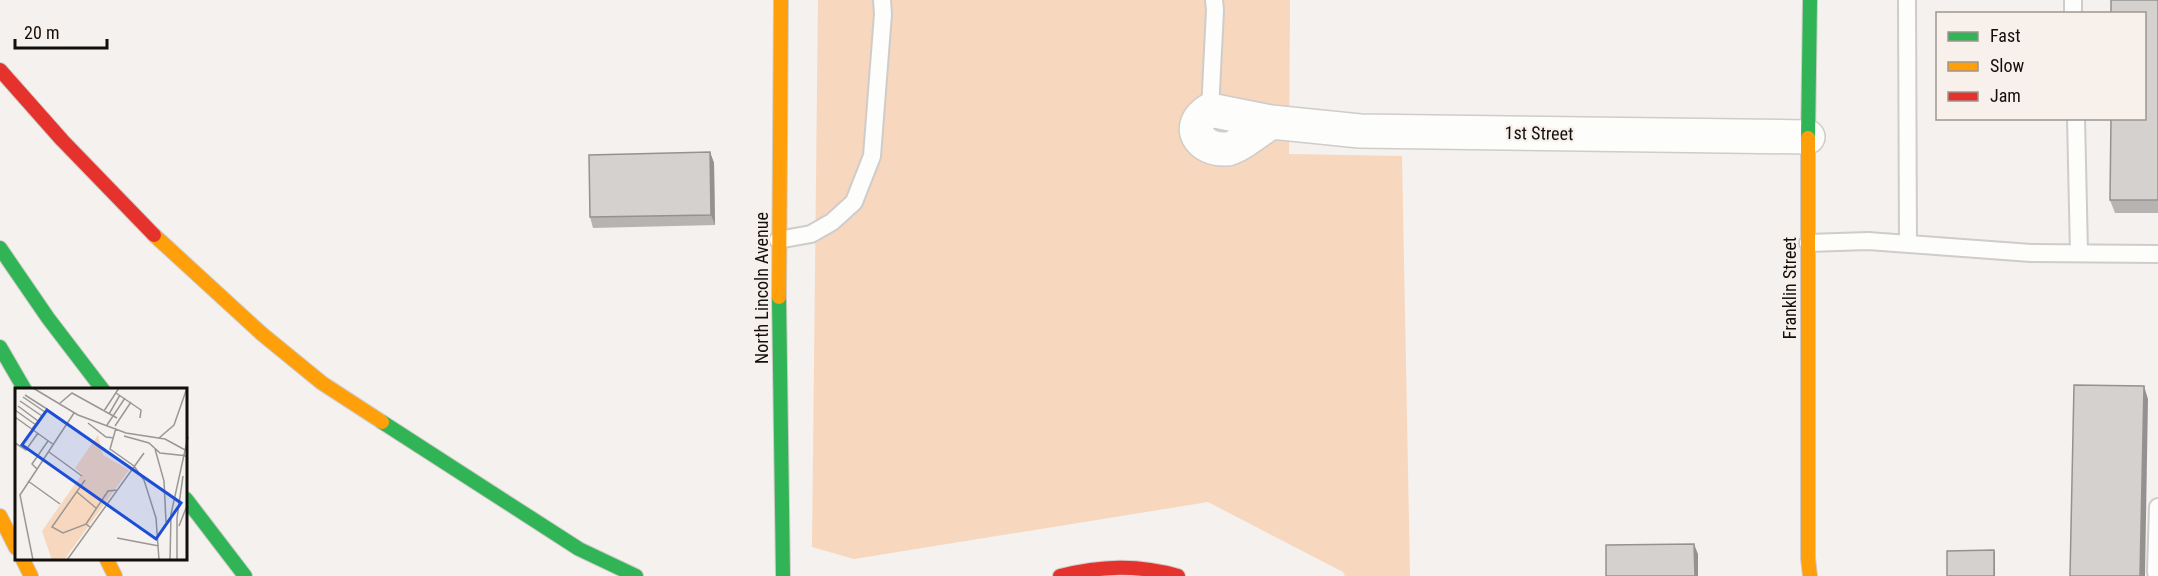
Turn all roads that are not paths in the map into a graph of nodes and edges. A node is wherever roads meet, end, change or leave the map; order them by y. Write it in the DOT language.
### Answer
graph roads {
  1 [pos="781,0"];
  2 [pos="882,0"];
  3 [pos="1214,0"];
  4 [pos="1810,0"];
  5 [pos="1907,0"];
  6 [pos="0,70"];
  7 [pos="1210,110"];
  8 [pos="2076,120"];
  9 [pos="1808,137"];
  10 [pos="778,240"];
  11 [pos="1808,243"];
  12 [pos="1908,244"];
  13 [pos="0,248"];
  14 [pos="2079,253"];
  15 [pos="2158,254"];
  16 [pos="0,347"];
  17 [pos="25,388"];
  18 [pos="101,388"];
  19 [pos="188,502"];
  20 [pos="2158,507"];
  21 [pos="0,516"];
  22 [pos="2158,531"];
  23 [pos="15,546"];
  24 [pos="23,561"];
  25 [pos="108,561"];
  26 [pos="2157,573"];
  27 [pos="31,576"];
  28 [pos="115,576"];
  29 [pos="245,576"];
  30 [pos="636,576"];
  31 [pos="783,576"];
  32 [pos="1060,576"];
  33 [pos="1178,576"];
  34 [pos="1810,576"];
  1 -- 10 [label="main road, North Lincoln Avenue"];
  2 -- 10 [label="lane"];
  3 -- 7 [label="lane"];
  4 -- 9 [label="main road, Franklin Street"];
  5 -- 12 [label="lane"];
  6 -- 30 [label="main road"];
  7 -- 9 [label="street, 1st Street"];
  8 -- 14 [label="lane"];
  9 -- 11 [label="main road, Franklin Street"];
  10 -- 31 [label="main road, North Lincoln Avenue"];
  11 -- 12 [label="lane"];
  11 -- 34 [label="main road, Franklin Street"];
  12 -- 14 [label="lane"];
  13 -- 18 [label="main road"];
  14 -- 15 [label="lane"];
  16 -- 17 [label="main road"];
  19 -- 29 [label="main road"];
  20 -- 22 [label="lane"];
  21 -- 23 [label="main road"];
  22 -- 26 [label="lane"];
  24 -- 27 [label="main road"];
  25 -- 28 [label="main road"];
  32 -- 33 [label="main road"];
}
